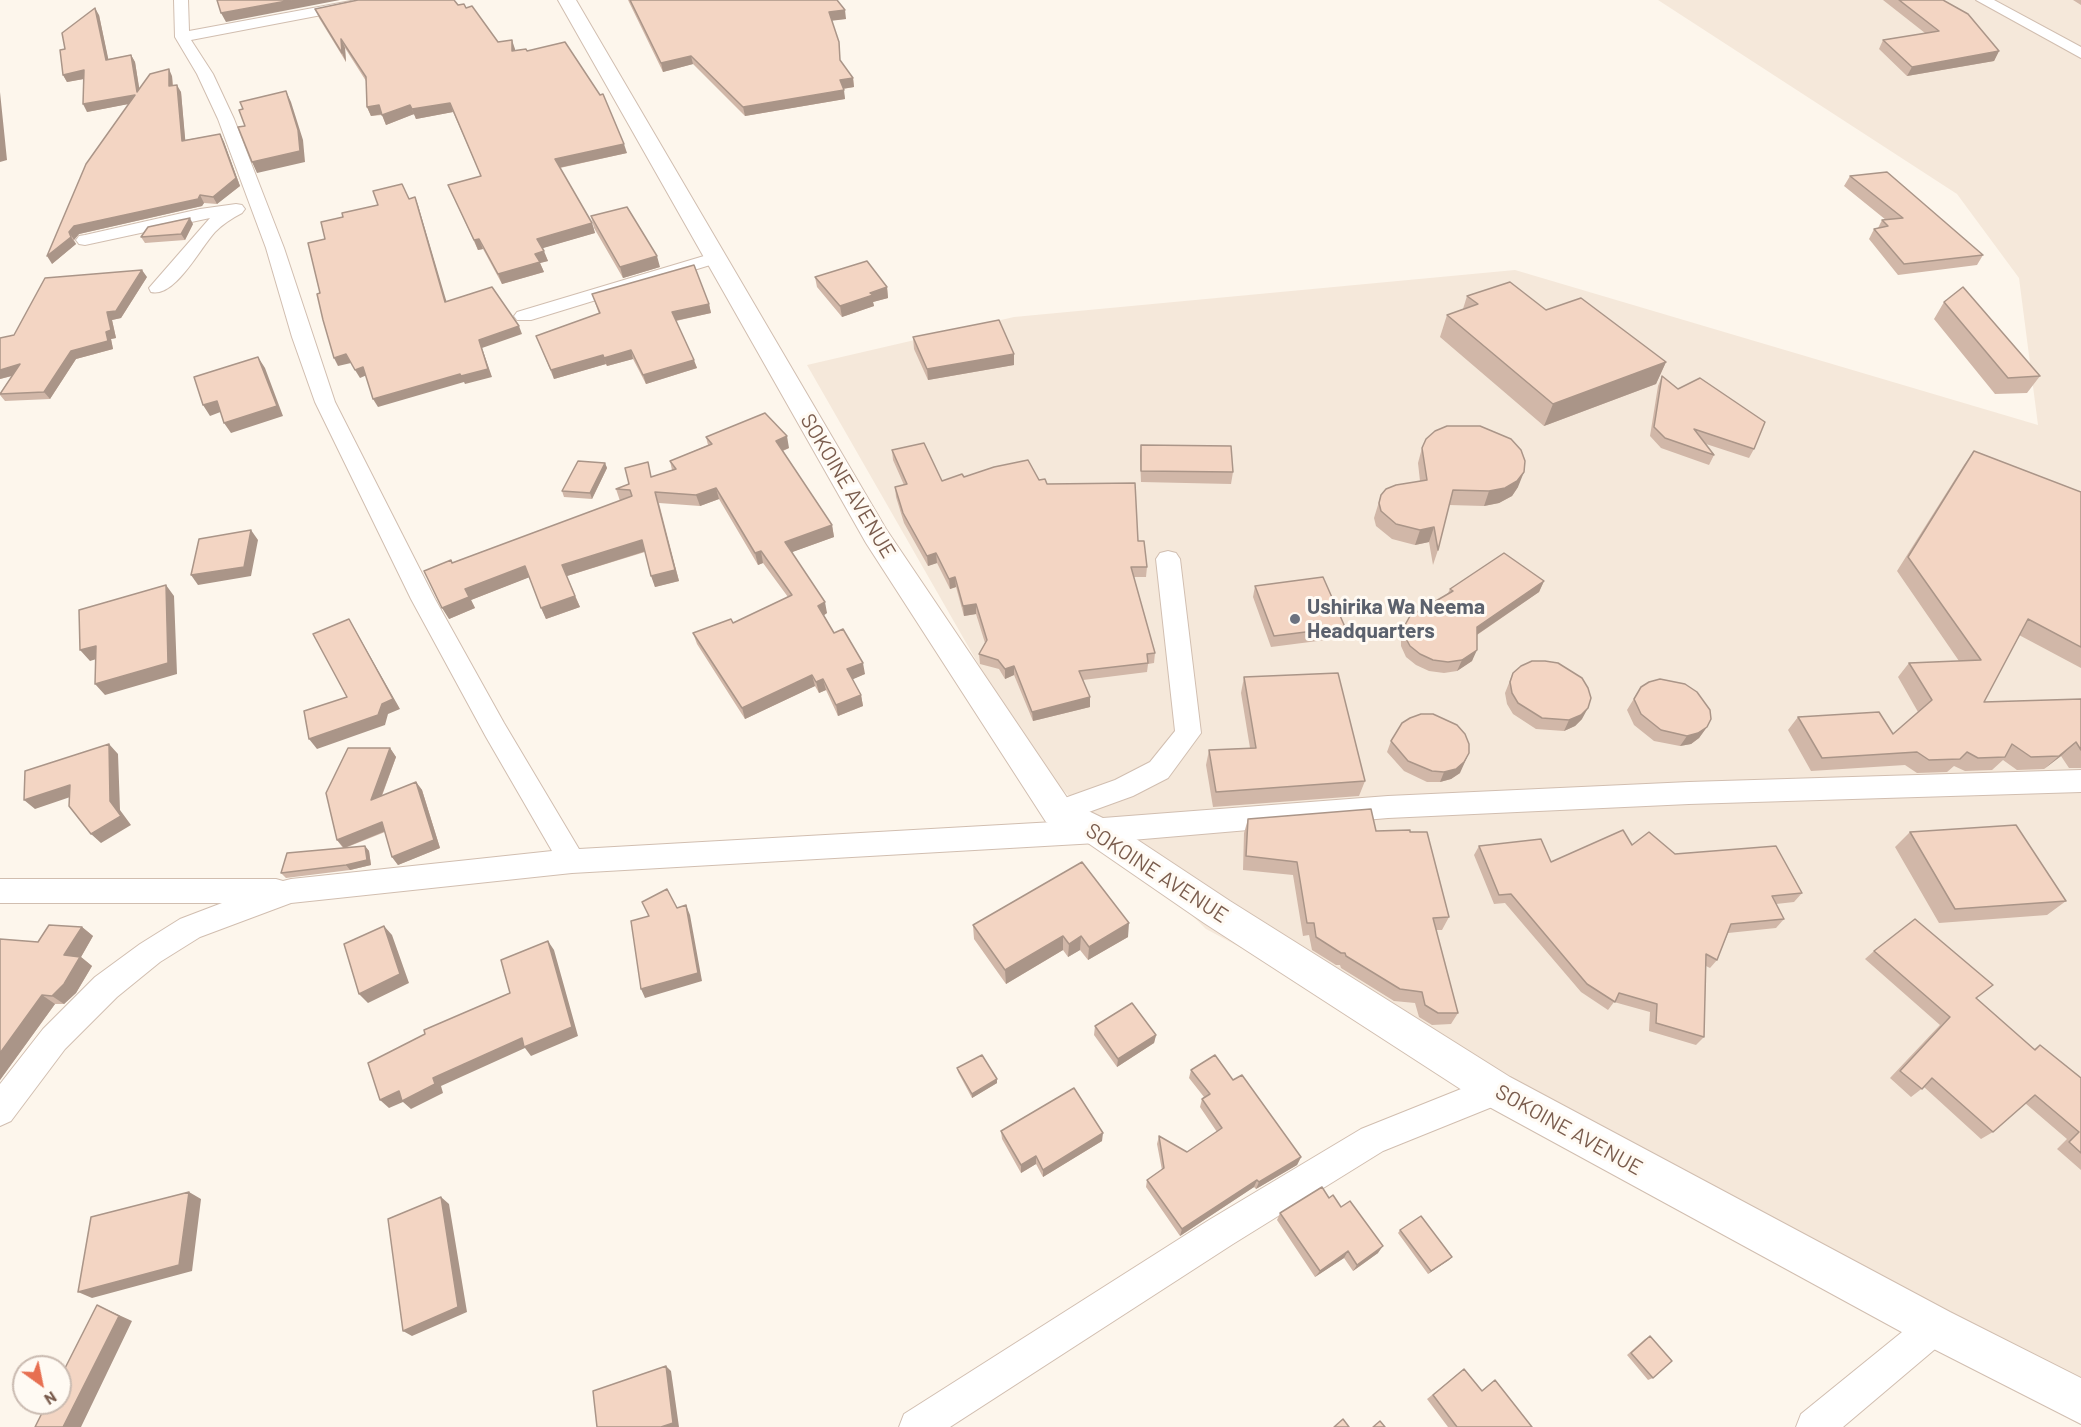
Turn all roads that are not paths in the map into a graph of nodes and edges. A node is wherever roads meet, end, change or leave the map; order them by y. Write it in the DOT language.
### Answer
graph roads {
  1 [pos="181,0"];
  2 [pos="380,0"];
  3 [pos="567,0"];
  4 [pos="1983,0"];
  5 [pos="182,37"];
  6 [pos="2081,53"];
  7 [pos="256,199"];
  8 [pos="236,209"];
  9 [pos="85,240"];
  10 [pos="714,258"];
  11 [pos="158,288"];
  12 [pos="524,316"];
  13 [pos="1168,559"];
  14 [pos="2081,781"];
  15 [pos="1058,812"];
  16 [pos="1097,831"];
  17 [pos="572,861"];
  18 [pos="0,891"];
  19 [pos="291,891"];
  20 [pos="1496,1090"];
  21 [pos="0,1110"];
  22 [pos="1935,1327"];
  23 [pos="2081,1402"];
  24 [pos="917,1427"];
  25 [pos="1814,1427"];
  1 -- 5 [label="street"];
  2 -- 5 [label="street"];
  3 -- 10 [label="street, SOKOINE AVENUE"];
  4 -- 6 [label="street"];
  5 -- 7 [label="street"];
  7 -- 8 [label="street"];
  7 -- 17 [label="street"];
  8 -- 9 [label="street"];
  8 -- 11 [label="street"];
  10 -- 12 [label="street"];
  10 -- 15 [label="street, SOKOINE AVENUE"];
  13 -- 15 [label="street"];
  14 -- 16 [label="street"];
  15 -- 16 [label="street, SOKOINE AVENUE"];
  16 -- 17 [label="street"];
  16 -- 20 [label="street, SOKOINE AVENUE"];
  17 -- 19 [label="street"];
  18 -- 19 [label="street"];
  19 -- 21 [label="street"];
  20 -- 22 [label="street, SOKOINE AVENUE"];
  20 -- 24 [label="street"];
  22 -- 23 [label="street, SOKOINE AVENUE"];
  22 -- 25 [label="street"];
}
